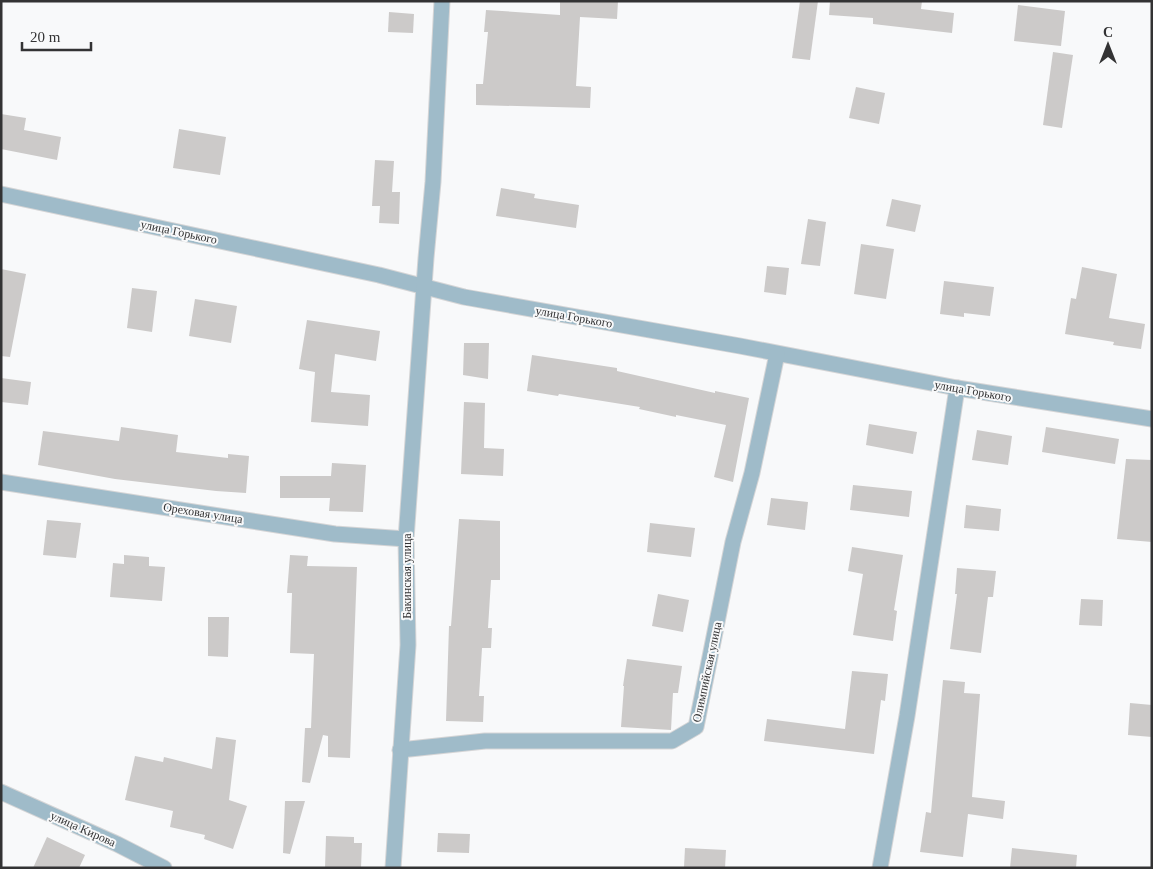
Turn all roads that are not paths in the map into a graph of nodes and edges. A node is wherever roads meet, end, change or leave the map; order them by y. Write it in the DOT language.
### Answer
graph roads {
  1 [pos="442,1"];
  2 [pos="1,194"];
  3 [pos="424,285"];
  4 [pos="777,354"];
  5 [pos="957,388"];
  6 [pos="1152,419"];
  7 [pos="1,482"];
  8 [pos="406,539"];
  9 [pos="400,750"];
  10 [pos="1,792"];
  11 [pos="164,868"];
  12 [pos="393,868"];
  13 [pos="880,868"];
  1 -- 3 [label="street, Бакинская улица"];
  2 -- 3 [label="street, улица Горького"];
  3 -- 4 [label="street, улица Горького"];
  3 -- 8 [label="street, Бакинская улица"];
  4 -- 5 [label="street, улица Горького"];
  4 -- 9 [label="street, Олимпийская улица"];
  5 -- 6 [label="street, улица Горького"];
  5 -- 13 [label="street"];
  7 -- 8 [label="street, Ореховая улица"];
  8 -- 9 [label="street, Бакинская улица"];
  9 -- 12 [label="street, Бакинская улица"];
  10 -- 11 [label="street, улица Кирова"];
}
